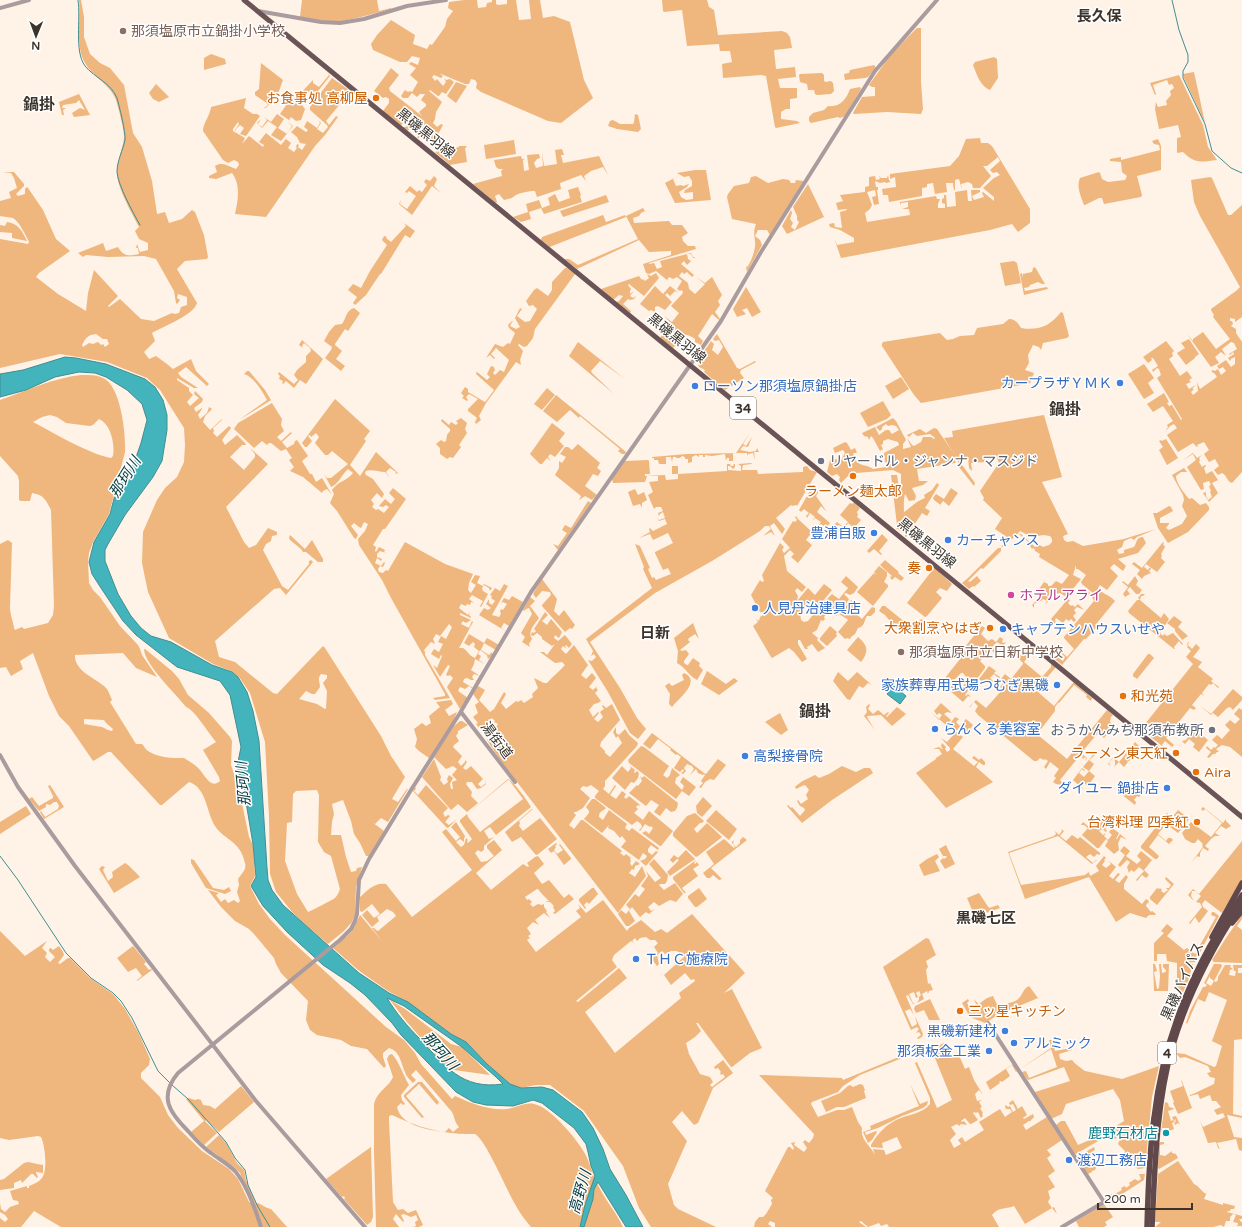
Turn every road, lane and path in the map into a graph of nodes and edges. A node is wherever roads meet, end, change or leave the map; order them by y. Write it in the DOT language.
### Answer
graph roads {
  1 [pos="28,0"];
  2 [pos="244,0"];
  3 [pos="446,0"];
  4 [pos="937,0"];
  5 [pos="0,8"];
  6 [pos="258,11"];
  7 [pos="690,364"];
  8 [pos="461,712"];
  9 [pos="0,754"];
  10 [pos="514,782"];
  11 [pos="1242,817"];
  12 [pos="1242,883"];
  13 [pos="1242,895"];
  14 [pos="1242,903"];
  15 [pos="1242,911"];
  16 [pos="1210,956"];
  17 [pos="1201,961"];
  18 [pos="988,1023"];
  19 [pos="214,1044"];
  20 [pos="261,1227"];
  21 [pos="365,1227"];
  22 [pos="1062,1227"];
  23 [pos="1147,1227"];
  24 [pos="1152,1227"];
  1 -- 5 [label="street"];
  2 -- 6 [label="main road, 黒磯黒羽線 / 34"];
  3 -- 6 [label="street"];
  4 -- 7 [label="street"];
  6 -- 7 [label="main road, 黒磯黒羽線 / 34"];
  7 -- 8 [label="street"];
  7 -- 11 [label="main road, 黒磯黒羽線 / 34"];
  8 -- 10 [label="street, 湯街道"];
  8 -- 19 [label="street"];
  9 -- 19 [label="street"];
  12 -- 17 [label="highway, 4"];
  13 -- 17 [label="highway, 黒磯バイパス / 4"];
  14 -- 16 [label="highway, 黒磯バイパス / 4"];
  15 -- 16 [label="highway, 4"];
  16 -- 24 [label="highway, 黒磯バイパス / 4"];
  17 -- 23 [label="highway, 黒磯バイパス / 4"];
  18 -- 22 [label="street"];
  19 -- 20 [label="street"];
  19 -- 21 [label="street"];
}
